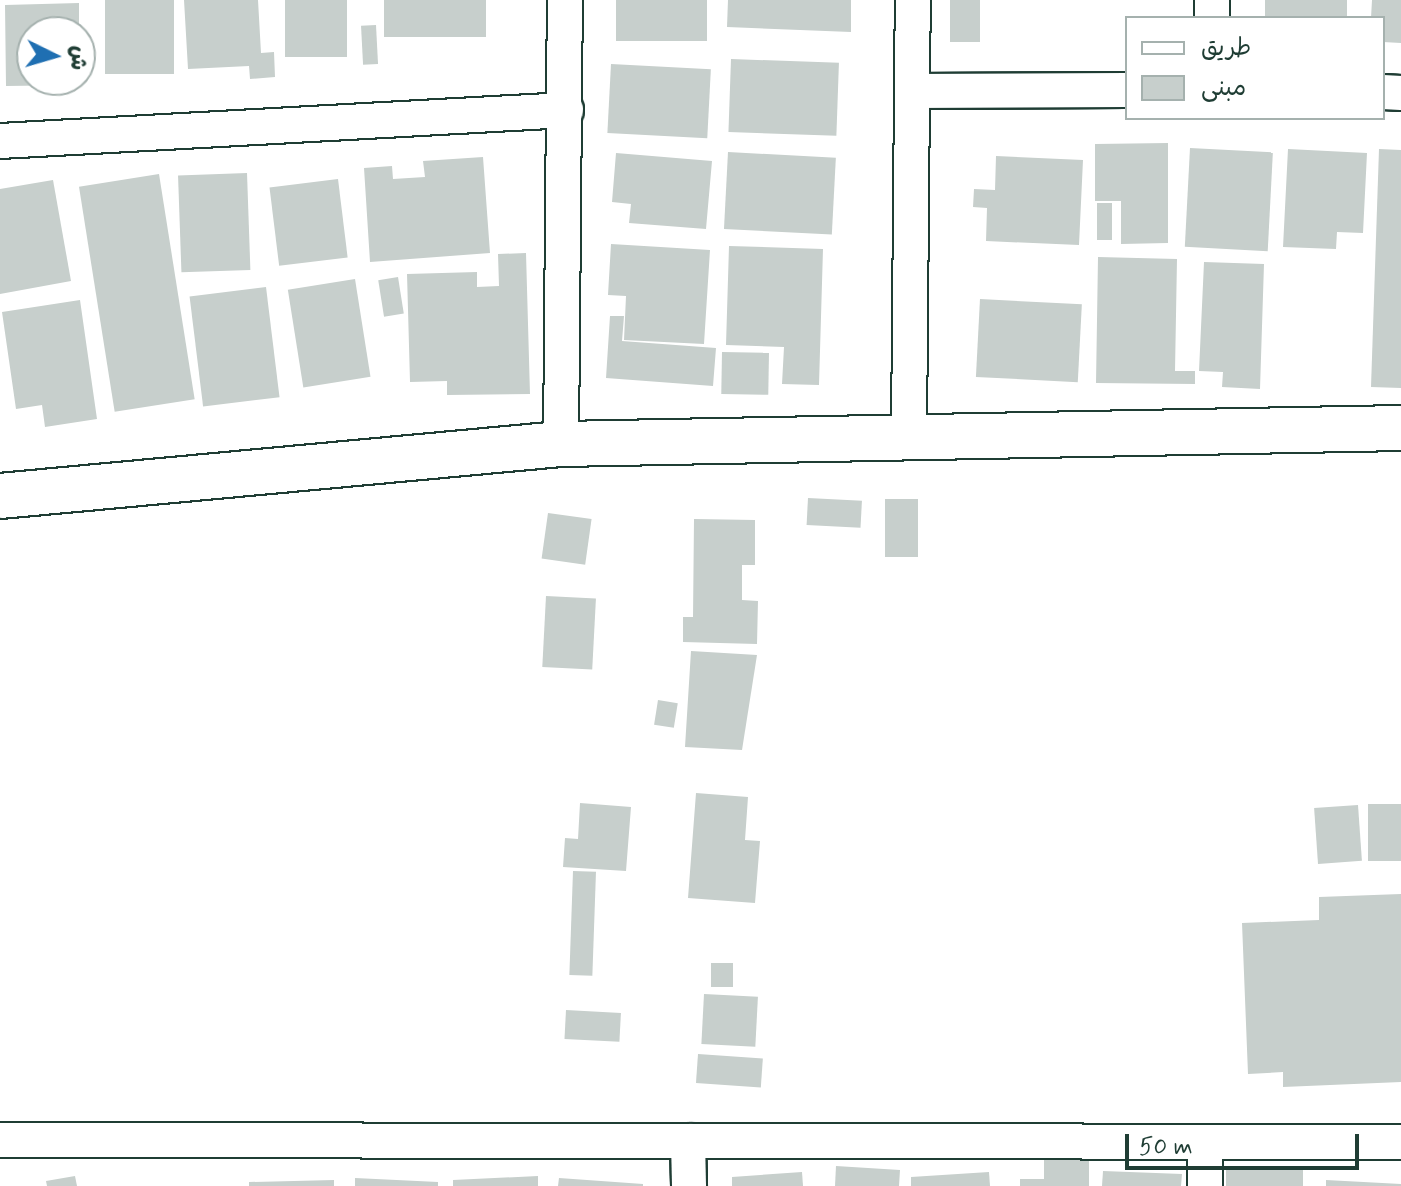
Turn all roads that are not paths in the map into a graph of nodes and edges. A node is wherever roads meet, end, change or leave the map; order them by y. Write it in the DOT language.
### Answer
graph roads {
  1 [pos="565,0"];
  2 [pos="913,0"];
  3 [pos="1125,90"];
  4 [pos="913,91"];
  5 [pos="566,110"];
  6 [pos="0,141"];
  7 [pos="1401,428"];
  8 [pos="909,434"];
  9 [pos="561,444"];
  10 [pos="0,496"];
  11 [pos="0,1140"];
  12 [pos="688,1141"];
  13 [pos="1205,1142"];
  14 [pos="1401,1142"];
  15 [pos="689,1186"];
  16 [pos="1205,1186"];
  1 -- 5 [label="street"];
  2 -- 4 [label="street"];
  3 -- 4 [label="street"];
  4 -- 8 [label="street"];
  5 -- 6 [label="street"];
  5 -- 9 [label="street"];
  7 -- 8 [label="street"];
  8 -- 9 [label="street"];
  9 -- 10 [label="street"];
  11 -- 12 [label="street"];
  12 -- 13 [label="street"];
  12 -- 15 [label="street"];
  13 -- 14 [label="street"];
  13 -- 16 [label="street"];
}
